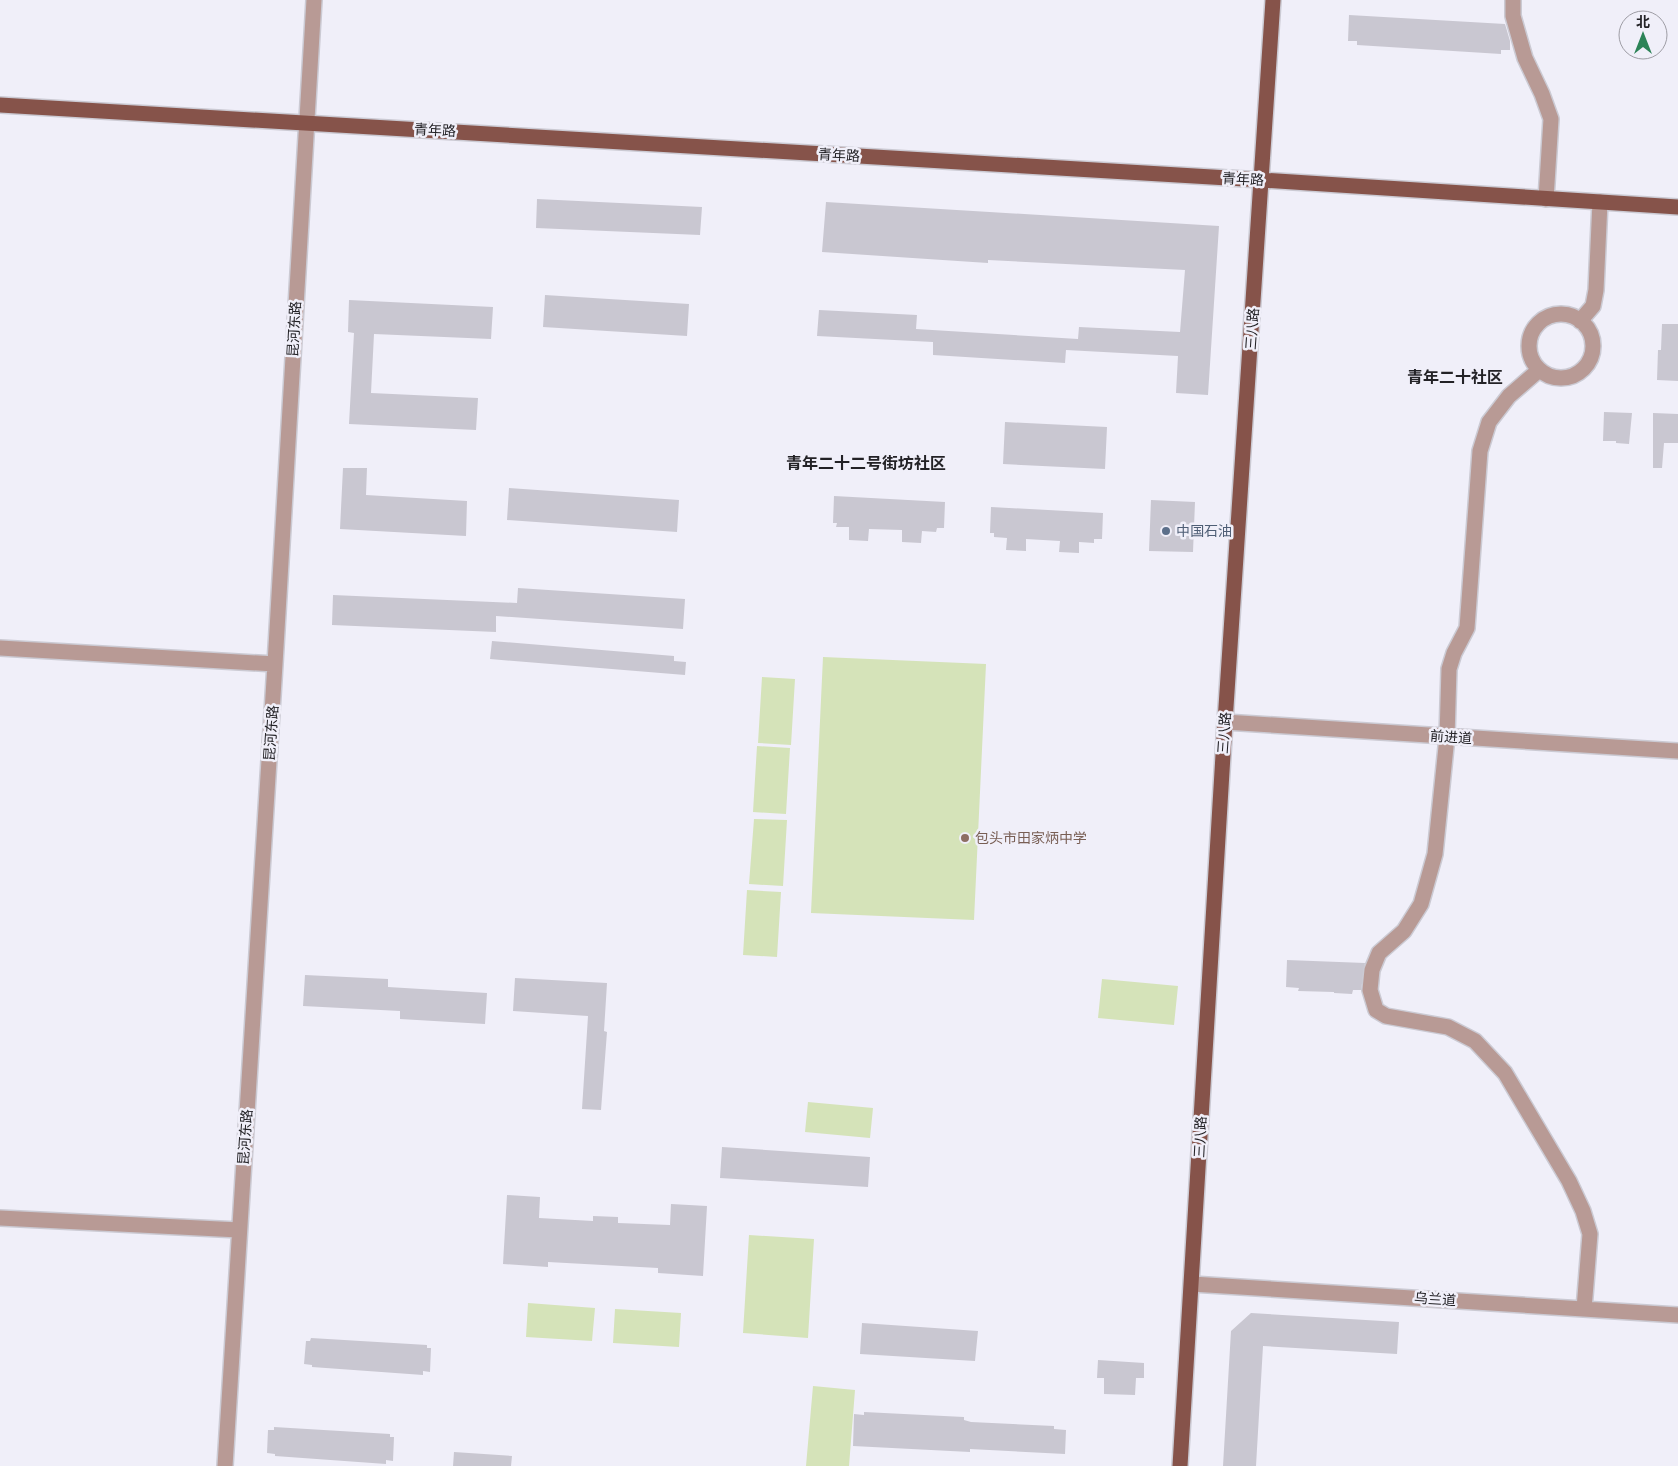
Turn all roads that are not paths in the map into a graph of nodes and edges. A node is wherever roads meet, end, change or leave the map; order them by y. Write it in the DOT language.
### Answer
graph roads {
  1 [pos="314,0"];
  2 [pos="1273,0"];
  3 [pos="1513,0"];
  4 [pos="0,105"];
  5 [pos="306,123"];
  6 [pos="1262,180"];
  7 [pos="1546,199"];
  8 [pos="1600,202"];
  9 [pos="1678,207"];
  10 [pos="1580,321"];
  11 [pos="1539,370"];
  12 [pos="0,648"];
  13 [pos="275,664"];
  14 [pos="1225,722"];
  15 [pos="1447,736"];
  16 [pos="1678,751"];
  17 [pos="0,1218"];
  18 [pos="239,1230"];
  19 [pos="1192,1284"];
  20 [pos="1584,1309"];
  21 [pos="1678,1315"];
  22 [pos="225,1466"];
  23 [pos="1180,1466"];
  1 -- 5 [label="street, 昆河东路"];
  2 -- 6 [label="main road, 三八路"];
  3 -- 7 [label="street"];
  4 -- 5 [label="main road, 青年路"];
  5 -- 6 [label="main road, 青年路"];
  5 -- 13 [label="street, 昆河东路"];
  6 -- 7 [label="main road, 青年路"];
  6 -- 14 [label="main road, 三八路"];
  7 -- 8 [label="main road, 青年路"];
  8 -- 9 [label="main road, 青年路"];
  8 -- 10 [label="street"];
  10 -- 11 [label="street"];
  10 -- 11 [label="street"];
  11 -- 15 [label="street"];
  12 -- 13 [label="street"];
  13 -- 18 [label="street, 昆河东路"];
  14 -- 15 [label="street, 前进道"];
  14 -- 19 [label="main road, 三八路"];
  15 -- 16 [label="street, 前进道"];
  15 -- 20 [label="street"];
  17 -- 18 [label="street"];
  18 -- 22 [label="street, 昆河东路"];
  19 -- 20 [label="street, 乌兰道"];
  19 -- 23 [label="main road, 三八路"];
  20 -- 21 [label="street, 乌兰道"];
}
